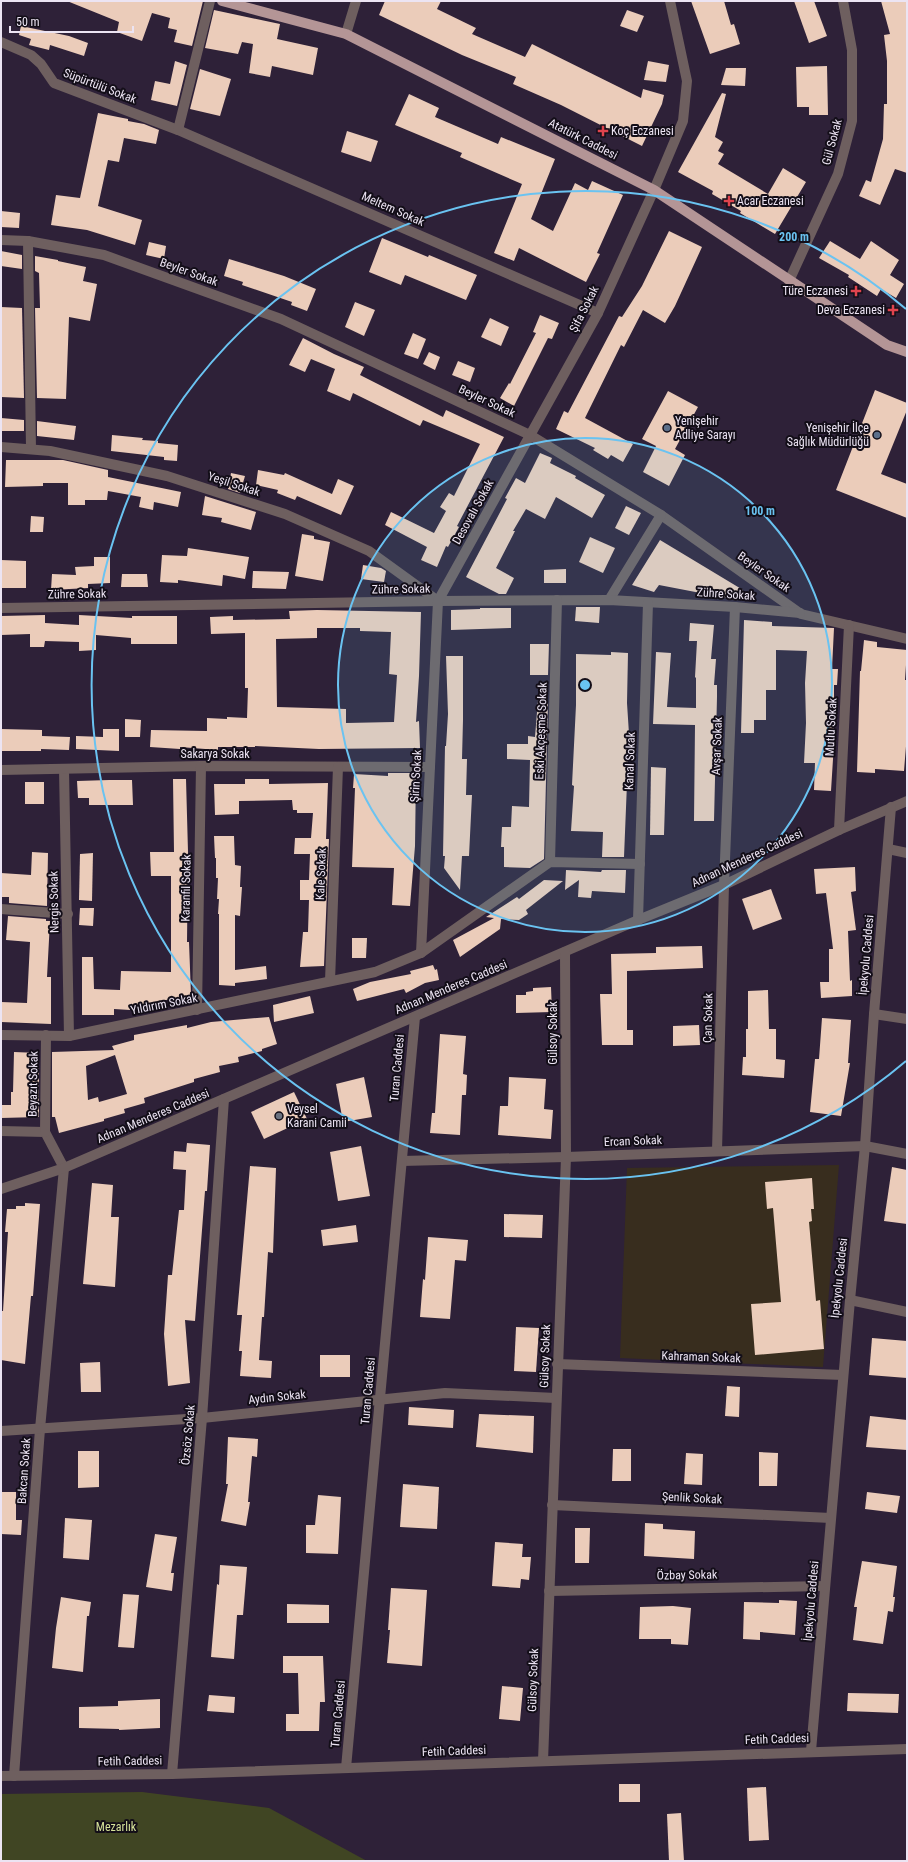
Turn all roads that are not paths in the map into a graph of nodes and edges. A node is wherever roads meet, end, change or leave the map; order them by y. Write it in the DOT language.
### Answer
graph roads {
  1 [pos="210,1"];
  2 [pos="222,1"];
  3 [pos="356,1"];
  4 [pos="670,1"];
  5 [pos="843,1"];
  6 [pos="346,34"];
  7 [pos="1,42"];
  8 [pos="178,130"];
  9 [pos="654,190"];
  10 [pos="1,240"];
  11 [pos="28,242"];
  12 [pos="789,281"];
  13 [pos="598,313"];
  14 [pos="907,352"];
  15 [pos="530,435"];
  16 [pos="1,447"];
  17 [pos="31,449"];
  18 [pos="660,515"];
  19 [pos="557,600"];
  20 [pos="609,600"];
  21 [pos="438,601"];
  22 [pos="648,603"];
  23 [pos="735,607"];
  24 [pos="1,608"];
  25 [pos="801,614"];
  26 [pos="849,625"];
  27 [pos="907,639"];
  28 [pos="201,766"];
  29 [pos="338,767"];
  30 [pos="430,768"];
  31 [pos="64,769"];
  32 [pos="1,770"];
  33 [pos="907,801"];
  34 [pos="892,807"];
  35 [pos="839,830"];
  36 [pos="888,849"];
  37 [pos="907,853"];
  38 [pos="550,862"];
  39 [pos="640,864"];
  40 [pos="724,885"];
  41 [pos="1,909"];
  42 [pos="68,914"];
  43 [pos="638,920"];
  44 [pos="565,952"];
  45 [pos="421,953"];
  46 [pos="330,982"];
  47 [pos="197,1010"];
  48 [pos="874,1014"];
  49 [pos="415,1017"];
  50 [pos="907,1019"];
  51 [pos="1,1035"];
  52 [pos="46,1036"];
  53 [pos="69,1036"];
  54 [pos="224,1099"];
  55 [pos="1,1131"];
  56 [pos="46,1132"];
  57 [pos="865,1146"];
  58 [pos="717,1151"];
  59 [pos="907,1154"];
  60 [pos="566,1157"];
  61 [pos="402,1161"];
  62 [pos="64,1168"];
  63 [pos="1,1189"];
  64 [pos="850,1300"];
  65 [pos="907,1312"];
  66 [pos="558,1364"];
  67 [pos="843,1375"];
  68 [pos="556,1398"];
  69 [pos="380,1400"];
  70 [pos="202,1418"];
  71 [pos="40,1428"];
  72 [pos="1,1431"];
  73 [pos="552,1504"];
  74 [pos="831,1518"];
  75 [pos="825,1586"];
  76 [pos="549,1591"];
  77 [pos="907,1749"];
  78 [pos="811,1751"];
  79 [pos="543,1761"];
  80 [pos="346,1768"];
  81 [pos="172,1774"];
  82 [pos="1,1776"];
  83 [pos="14,1776"];
  1 -- 8 [label="street"];
  2 -- 6 [label="main road, Atatürk Caddesi"];
  3 -- 6 [label="street"];
  4 -- 9 [label="street, Şifa Sokak"];
  5 -- 12 [label="street, Gül Sokak"];
  6 -- 9 [label="main road, Atatürk Caddesi"];
  7 -- 8 [label="street, Süpürtülü Sokak"];
  8 -- 13 [label="street, Meltem Sokak"];
  9 -- 12 [label="main road, Atatürk Caddesi"];
  9 -- 13 [label="street, Şifa Sokak"];
  10 -- 11 [label="street, Beyler Sokak"];
  11 -- 15 [label="street, Beyler Sokak"];
  11 -- 17 [label="street"];
  12 -- 14 [label="main road, Atatürk Caddesi"];
  13 -- 15 [label="street, Şifa Sokak"];
  15 -- 18 [label="street, Beyler Sokak"];
  15 -- 21 [label="street, Desovalı Sokak"];
  16 -- 17 [label="street, Yeşil Sokak"];
  17 -- 21 [label="street, Yeşil Sokak"];
  18 -- 20 [label="street"];
  18 -- 25 [label="street, Beyler Sokak"];
  19 -- 20 [label="street, Zühre Sokak"];
  19 -- 21 [label="street, Zühre Sokak"];
  19 -- 38 [label="street, Eski Akçeşme Sokak"];
  20 -- 22 [label="street, Zühre Sokak"];
  21 -- 24 [label="street, Zühre Sokak"];
  21 -- 30 [label="street, Şirin Sokak"];
  22 -- 23 [label="street, Zühre Sokak"];
  22 -- 39 [label="street, Kanal Sokak"];
  23 -- 25 [label="street, Zühre Sokak"];
  23 -- 40 [label="street, Avşar Sokak"];
  25 -- 26 [label="street, Beyler Sokak"];
  26 -- 27 [label="street, Beyler Sokak"];
  26 -- 35 [label="street, Mutlu Sokak"];
  28 -- 29 [label="street, Sakarya Sokak"];
  28 -- 31 [label="street, Sakarya Sokak"];
  28 -- 47 [label="street, Karanfil Sokak"];
  29 -- 30 [label="street, Sakarya Sokak"];
  29 -- 46 [label="street, Kale Sokak"];
  30 -- 45 [label="street, Şirin Sokak"];
  31 -- 32 [label="street, Sakarya Sokak"];
  31 -- 42 [label="street, Nergis Sokak"];
  33 -- 34 [label="street, Adnan Menderes Caddesi"];
  34 -- 35 [label="street, Adnan Menderes Caddesi"];
  34 -- 36 [label="street, İpekyolu Caddesi"];
  35 -- 40 [label="street, Adnan Menderes Caddesi"];
  36 -- 37 [label="street"];
  36 -- 48 [label="street, İpekyolu Caddesi"];
  38 -- 39 [label="street"];
  38 -- 45 [label="street"];
  39 -- 43 [label="street, Kanal Sokak"];
  40 -- 43 [label="street, Adnan Menderes Caddesi"];
  40 -- 58 [label="street, Çan Sokak"];
  41 -- 42 [label="street"];
  42 -- 53 [label="street, Nergis Sokak"];
  43 -- 44 [label="street, Adnan Menderes Caddesi"];
  44 -- 49 [label="street, Adnan Menderes Caddesi"];
  44 -- 60 [label="street, Gülsoy Sokak"];
  45 -- 46 [label="street"];
  46 -- 47 [label="street, Yıldırım Sokak"];
  47 -- 53 [label="street, Yıldırım Sokak"];
  48 -- 50 [label="street"];
  48 -- 57 [label="street, İpekyolu Caddesi"];
  49 -- 54 [label="street, Adnan Menderes Caddesi"];
  49 -- 61 [label="street, Turan Caddesi"];
  51 -- 52 [label="street, Yıldırım Sokak"];
  52 -- 53 [label="street, Yıldırım Sokak"];
  52 -- 56 [label="street, Beyazıt Sokak"];
  54 -- 62 [label="street, Adnan Menderes Caddesi"];
  54 -- 70 [label="street, Özsöz Sokak"];
  55 -- 56 [label="street, Beyazıt Sokak"];
  56 -- 62 [label="street, Beyazıt Sokak"];
  57 -- 58 [label="street, Ercan Sokak"];
  57 -- 59 [label="street, Ercan Sokak"];
  57 -- 64 [label="street, İpekyolu Caddesi"];
  58 -- 60 [label="street, Ercan Sokak"];
  60 -- 61 [label="street, Ercan Sokak"];
  60 -- 66 [label="street, Gülsoy Sokak"];
  61 -- 69 [label="street, Turan Caddesi"];
  62 -- 63 [label="street, Adnan Menderes Caddesi"];
  62 -- 71 [label="street, Bakcan Sokak"];
  64 -- 65 [label="street"];
  64 -- 67 [label="street, İpekyolu Caddesi"];
  66 -- 67 [label="street, Kahraman Sokak"];
  66 -- 68 [label="street, Gülsoy Sokak"];
  67 -- 74 [label="street, İpekyolu Caddesi"];
  68 -- 69 [label="street, Aydın Sokak"];
  68 -- 73 [label="street, Gülsoy Sokak"];
  69 -- 70 [label="street, Aydın Sokak"];
  69 -- 80 [label="street, Turan Caddesi"];
  70 -- 71 [label="street, Aydın Sokak"];
  70 -- 81 [label="street, Özsöz Sokak"];
  71 -- 72 [label="street, Aydın Sokak"];
  71 -- 83 [label="street, Bakcan Sokak"];
  73 -- 74 [label="street, Şenlik Sokak"];
  73 -- 76 [label="street, Gülsoy Sokak"];
  74 -- 75 [label="street, İpekyolu Caddesi"];
  75 -- 76 [label="street, Özbay Sokak"];
  75 -- 78 [label="street, İpekyolu Caddesi"];
  76 -- 79 [label="street, Gülsoy Sokak"];
  77 -- 78 [label="street, Fetih Caddesi"];
  78 -- 79 [label="street, Fetih Caddesi"];
  79 -- 80 [label="street, Fetih Caddesi"];
  80 -- 81 [label="street, Fetih Caddesi"];
  81 -- 83 [label="street, Fetih Caddesi"];
  82 -- 83 [label="street, Fetih Caddesi"];
}
